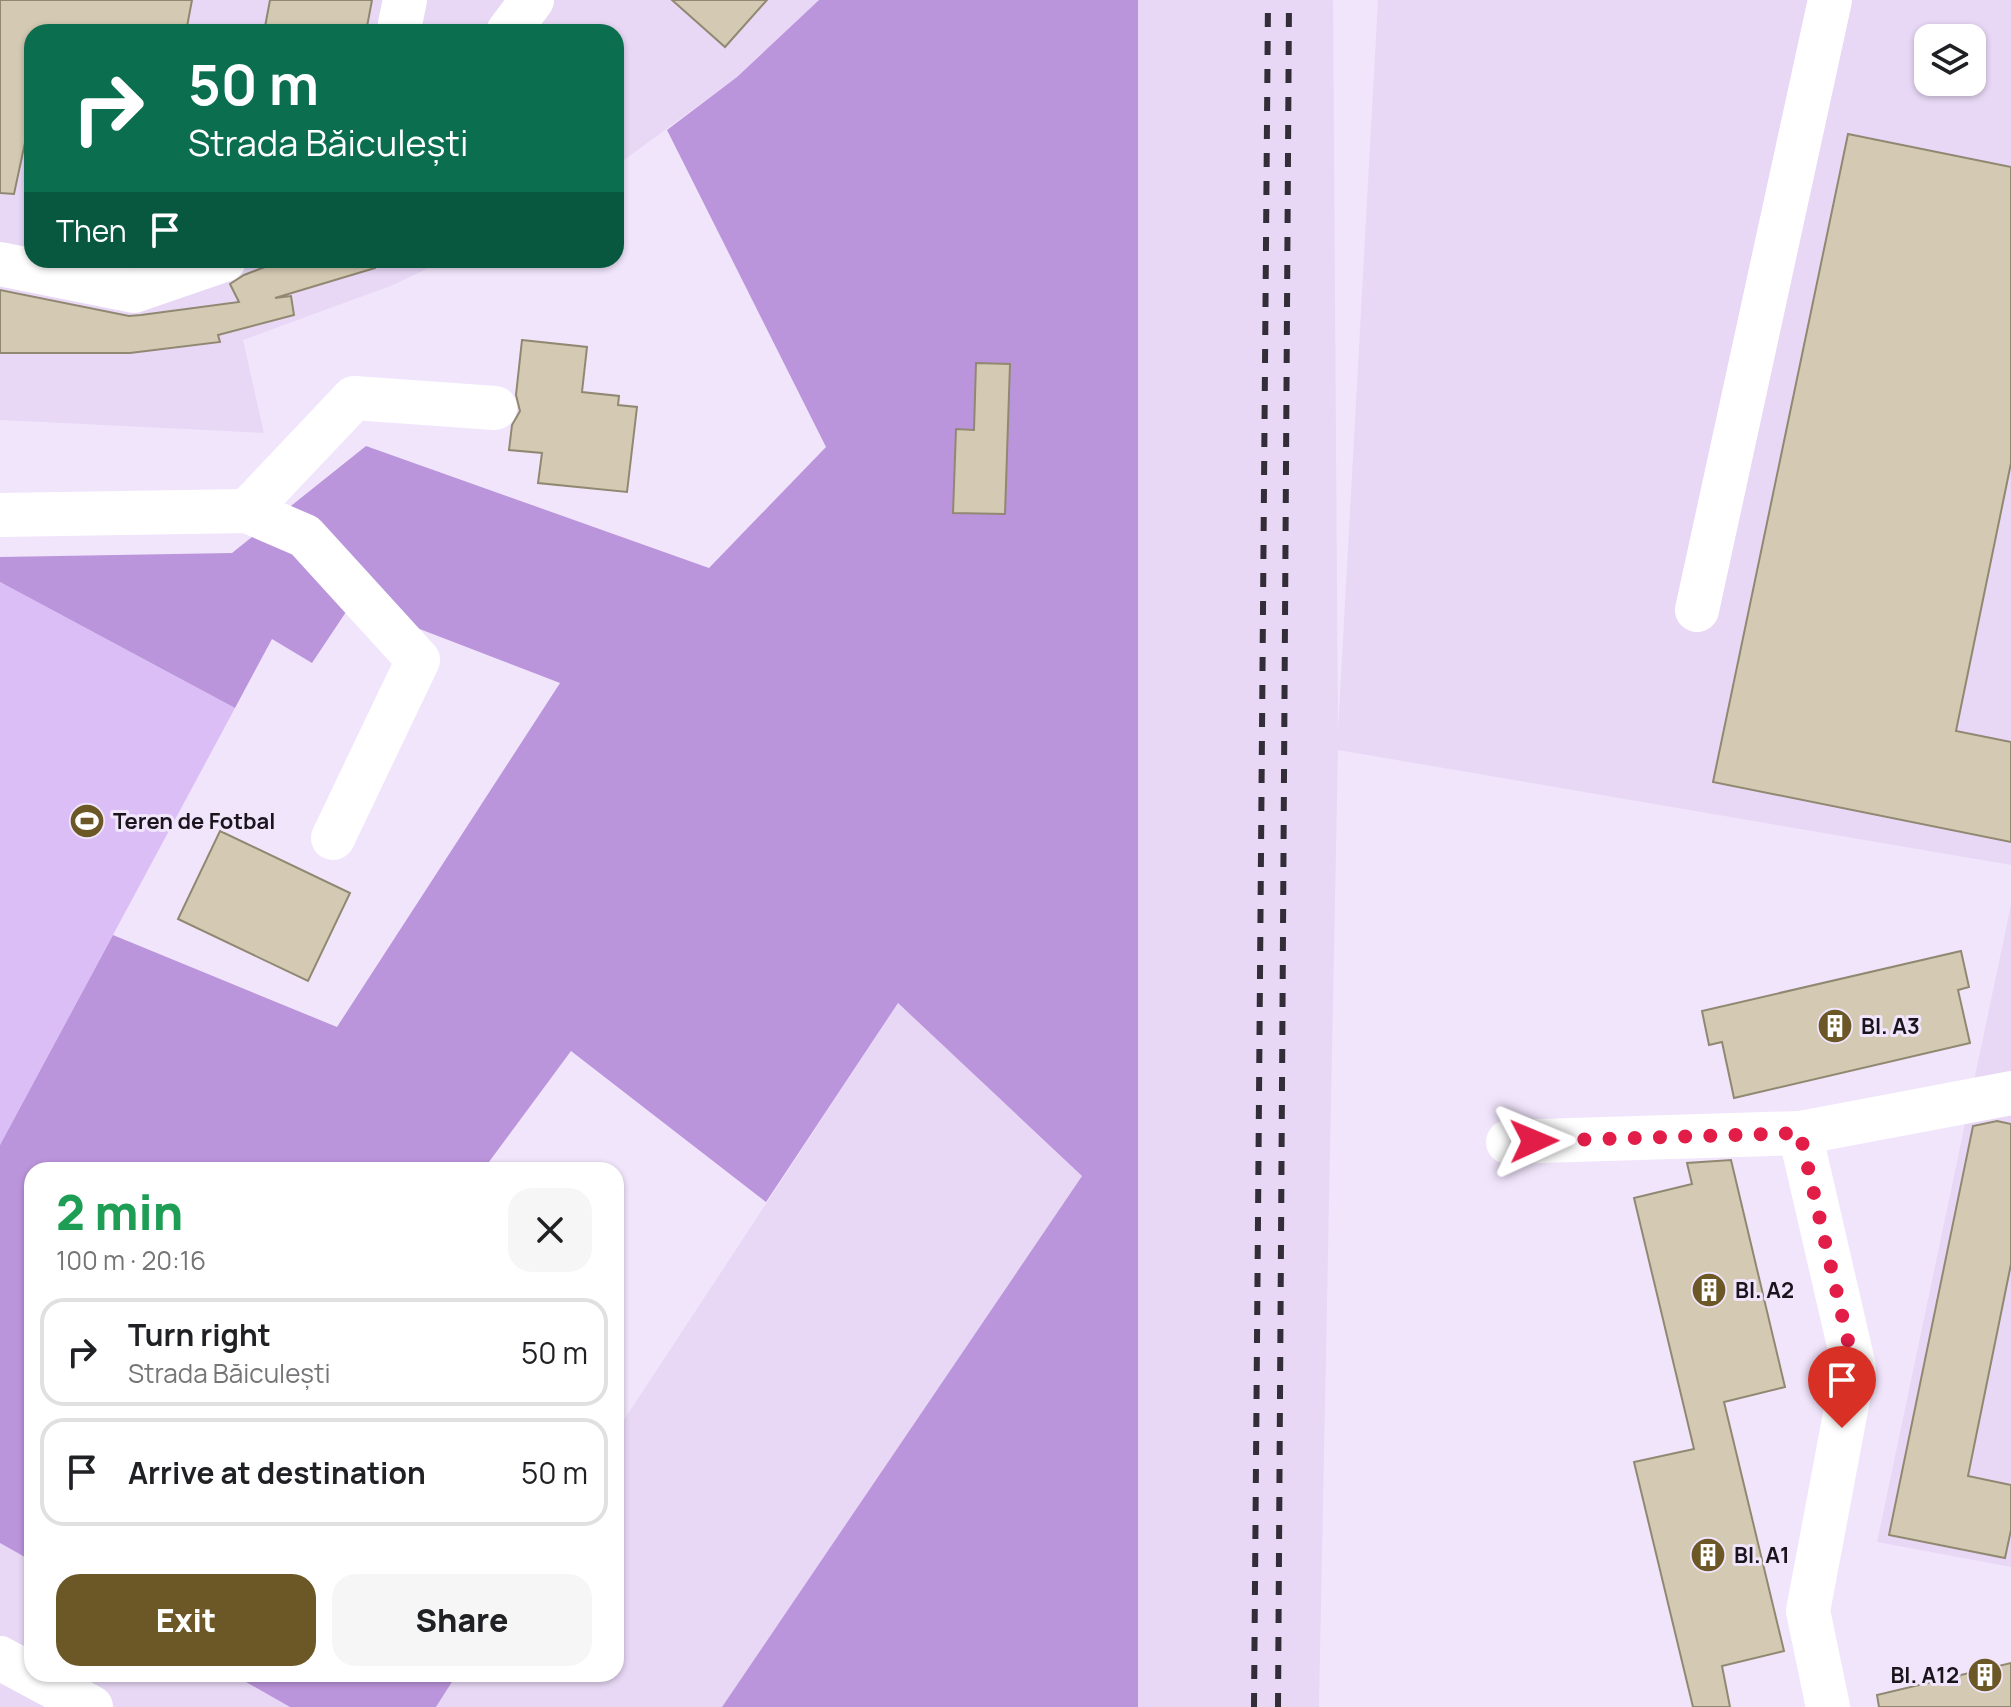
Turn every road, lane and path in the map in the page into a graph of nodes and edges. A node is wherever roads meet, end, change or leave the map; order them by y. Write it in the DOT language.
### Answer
graph roads {
  1 [pos="532,0"];
  2 [pos="1830,0"];
  3 [pos="514,24"];
  4 [pos="0,264"];
  5 [pos="201,268"];
  6 [pos="495,408"];
  7 [pos="247,511"];
  8 [pos="0,515"];
  9 [pos="1697,610"];
  10 [pos="333,838"];
  11 [pos="2011,1093"];
  12 [pos="1800,1133"];
  13 [pos="1508,1142"];
  14 [pos="0,1658"];
  15 [pos="24,1671"];
  16 [pos="45,1682"];
  17 [pos="91,1707"];
  18 [pos="1828,1707"];
  1 -- 3 [label="street"];
  2 -- 9 [label="street"];
  4 -- 5 [label="street"];
  6 -- 7 [label="street"];
  7 -- 8 [label="street"];
  7 -- 10 [label="street"];
  11 -- 12 [label="street"];
  12 -- 13 [label="street"];
  12 -- 18 [label="street"];
  14 -- 15 [label="street"];
  16 -- 17 [label="street"];
}
